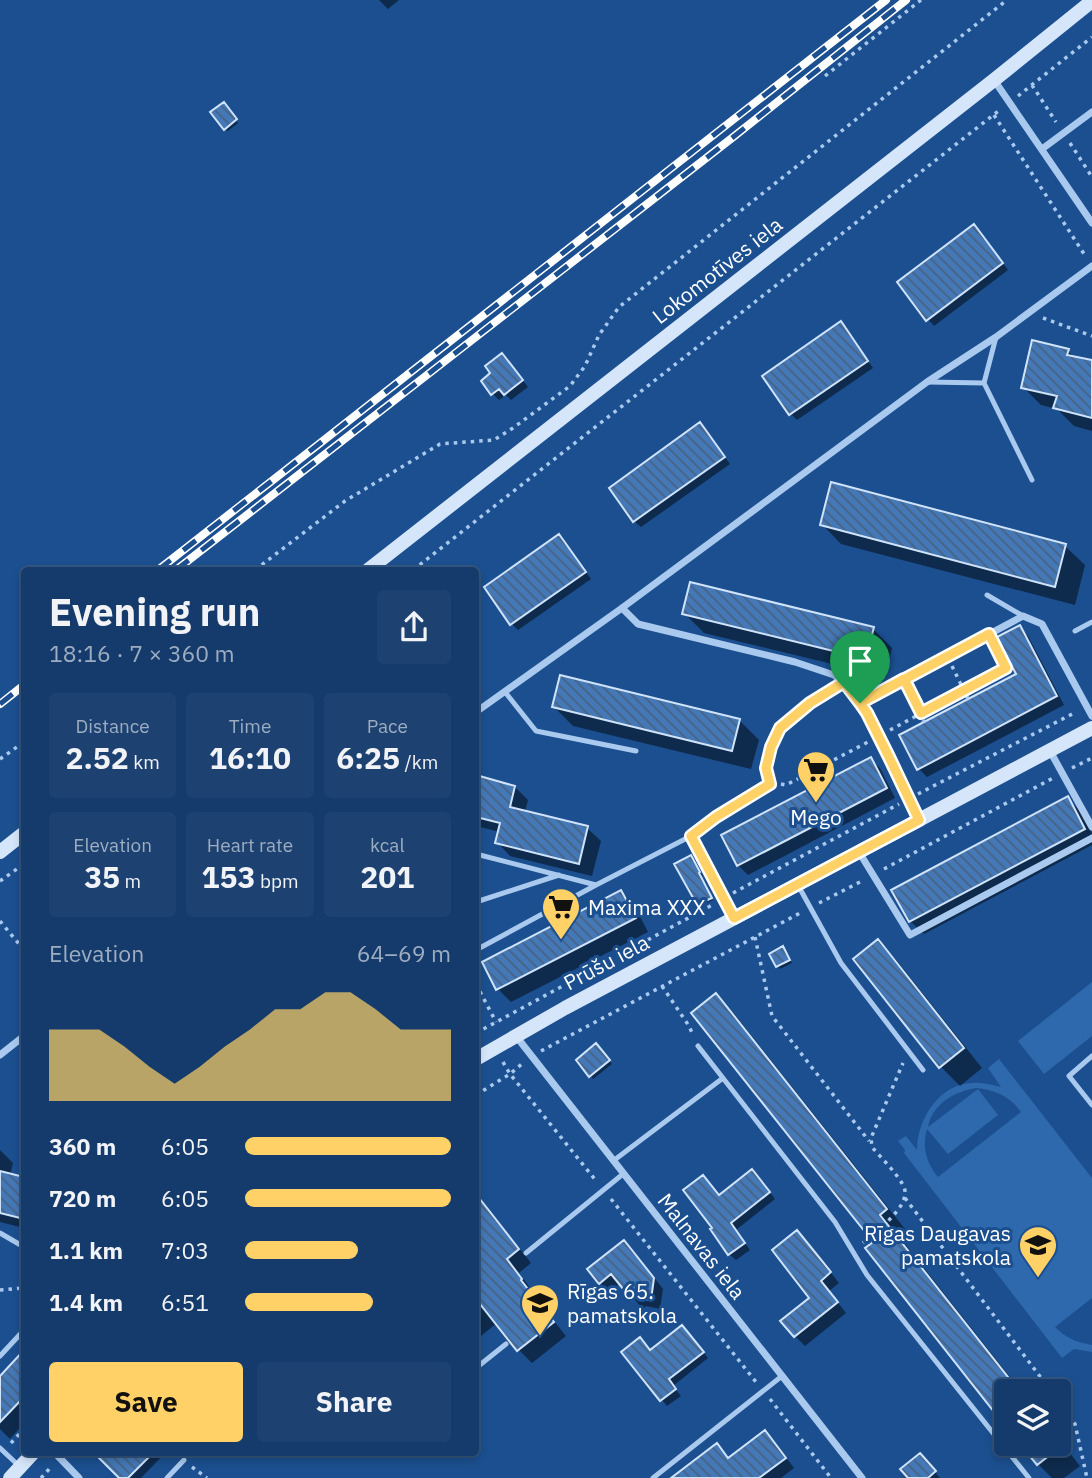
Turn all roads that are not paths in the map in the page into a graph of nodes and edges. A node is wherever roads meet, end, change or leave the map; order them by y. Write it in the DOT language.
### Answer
graph roads {
  1 [pos="1092,1"];
  2 [pos="995,80"];
  3 [pos="1092,112"];
  4 [pos="1042,149"];
  5 [pos="1092,223"];
  6 [pos="1092,266"];
  7 [pos="996,337"];
  8 [pos="927,382"];
  9 [pos="984,383"];
  10 [pos="1032,480"];
  11 [pos="372,567"];
  12 [pos="987,595"];
  13 [pos="622,608"];
  14 [pos="1023,617"];
  15 [pos="1092,622"];
  16 [pos="1075,631"];
  17 [pos="505,692"];
  18 [pos="860,703"];
  19 [pos="479,710"];
  20 [pos="1092,716"];
  21 [pos="1090,732"];
  22 [pos="636,751"];
  23 [pos="1050,751"];
  24 [pos="770,784"];
  25 [pos="919,820"];
  26 [pos="1092,827"];
  27 [pos="21,836"];
  28 [pos="691,836"];
  29 [pos="1092,838"];
  30 [pos="0,852"];
  31 [pos="859,852"];
  32 [pos="479,855"];
  33 [pos="559,875"];
  34 [pos="596,885"];
  35 [pos="797,885"];
  36 [pos="479,901"];
  37 [pos="734,918"];
  38 [pos="479,948"];
  39 [pos="516,1036"];
  40 [pos="21,1039"];
  41 [pos="698,1046"];
  42 [pos="0,1055"];
  43 [pos="1092,1056"];
  44 [pos="479,1057"];
  45 [pos="923,1070"];
  46 [pos="723,1078"];
  47 [pos="1092,1105"];
  48 [pos="613,1161"];
  49 [pos="623,1174"];
  50 [pos="0,1233"];
  51 [pos="21,1245"];
  52 [pos="526,1253"];
  53 [pos="21,1333"];
  54 [pos="506,1343"];
  55 [pos="0,1356"];
  56 [pos="479,1366"];
  57 [pos="782,1376"];
  58 [pos="0,1448"];
  59 [pos="30,1456"];
  60 [pos="58,1456"];
  61 [pos="184,1460"];
  62 [pos="15,1473"];
  63 [pos="79,1478"];
  64 [pos="167,1478"];
  65 [pos="653,1478"];
  66 [pos="862,1478"];
  67 [pos="1029,1478"];
  1 -- 2 [label="street, Lokomotīves iela"];
  2 -- 4 [label="street"];
  2 -- 11 [label="street, Lokomotīves iela"];
  3 -- 4 [label="street"];
  4 -- 5 [label="street"];
  6 -- 7 [label="street"];
  7 -- 8 [label="street"];
  7 -- 9 [label="lane"];
  8 -- 9 [label="lane"];
  8 -- 13 [label="street"];
  9 -- 10 [label="lane"];
  12 -- 14 [label="lane"];
  13 -- 17 [label="street"];
  13 -- 18 [label="street"];
  14 -- 18 [label="street"];
  14 -- 20 [label="street"];
  15 -- 16 [label="lane"];
  17 -- 19 [label="street"];
  17 -- 22 [label="lane"];
  18 -- 25 [label="street"];
  21 -- 23 [label="street, Prūšu iela"];
  23 -- 25 [label="street, Prūšu iela"];
  23 -- 26 [label="street"];
  24 -- 28 [label="lane"];
  25 -- 31 [label="street, Prūšu iela"];
  27 -- 30 [label="street"];
  28 -- 34 [label="lane"];
  28 -- 37 [label="lane"];
  29 -- 31 [label="street"];
  31 -- 35 [label="street, Prūšu iela"];
  32 -- 33 [label="lane"];
  33 -- 34 [label="lane"];
  33 -- 36 [label="lane"];
  34 -- 38 [label="lane"];
  35 -- 37 [label="street, Prūšu iela"];
  35 -- 45 [label="lane"];
  37 -- 39 [label="street, Prūšu iela"];
  39 -- 44 [label="street, Prūšu iela"];
  39 -- 48 [label="street, Malnavas iela"];
  40 -- 42 [label="street"];
  41 -- 46 [label="lane"];
  43 -- 47 [label="lane"];
  46 -- 48 [label="lane"];
  46 -- 67 [label="lane"];
  48 -- 49 [label="street, Malnavas iela"];
  49 -- 52 [label="lane"];
  49 -- 57 [label="street, Malnavas iela"];
  50 -- 51 [label="lane"];
  53 -- 55 [label="lane"];
  54 -- 56 [label="lane"];
  57 -- 65 [label="lane"];
  57 -- 66 [label="street, Malnavas iela"];
  58 -- 62 [label="lane"];
  59 -- 62 [label="street"];
  60 -- 63 [label="street"];
  61 -- 64 [label="lane"];
}
